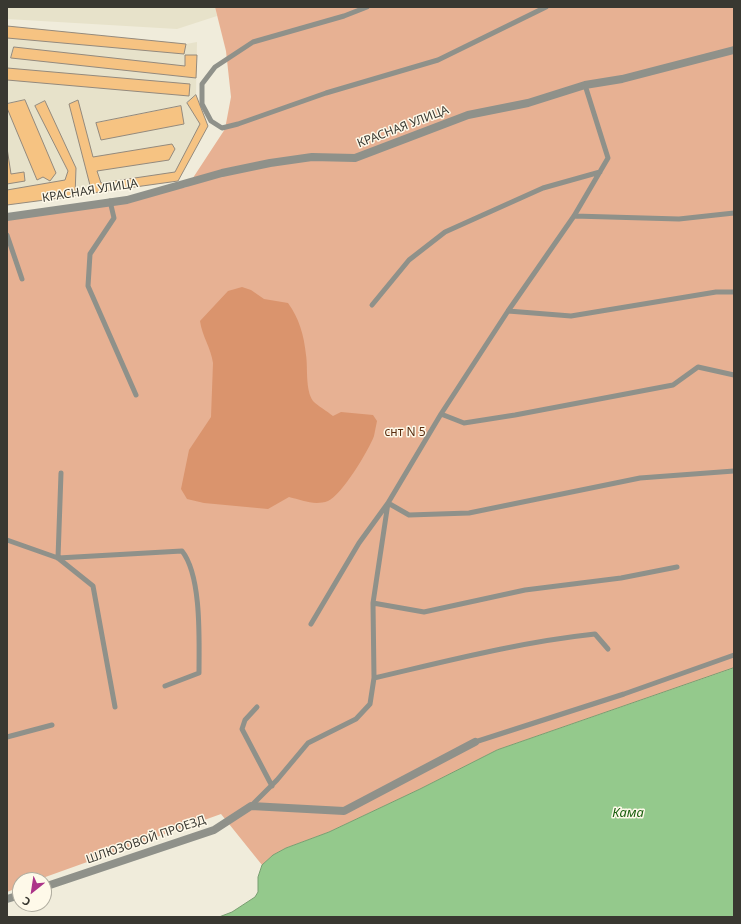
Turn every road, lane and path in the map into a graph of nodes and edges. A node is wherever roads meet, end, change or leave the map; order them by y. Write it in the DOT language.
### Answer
graph roads {
  1 [pos="367,7"];
  2 [pos="546,7"];
  3 [pos="734,50"];
  4 [pos="585,86"];
  5 [pos="600,172"];
  6 [pos="110,201"];
  7 [pos="734,213"];
  8 [pos="574,216"];
  9 [pos="7,217"];
  10 [pos="7,235"];
  11 [pos="22,279"];
  12 [pos="734,292"];
  13 [pos="372,305"];
  14 [pos="508,311"];
  15 [pos="734,375"];
  16 [pos="136,395"];
  17 [pos="441,414"];
  18 [pos="734,471"];
  19 [pos="61,473"];
  20 [pos="388,503"];
  21 [pos="7,540"];
  22 [pos="58,558"];
  23 [pos="677,567"];
  24 [pos="373,603"];
  25 [pos="311,624"];
  26 [pos="608,649"];
  27 [pos="734,655"];
  28 [pos="374,678"];
  29 [pos="165,686"];
  30 [pos="115,707"];
  31 [pos="257,707"];
  32 [pos="52,725"];
  33 [pos="7,737"];
  34 [pos="475,742"];
  35 [pos="272,786"];
  36 [pos="251,806"];
  37 [pos="52,884"];
  1 -- 2 [label="lane"];
  3 -- 4 [label="street, КРАСНАЯ УЛИЦА"];
  4 -- 5 [label="lane"];
  4 -- 6 [label="street, КРАСНАЯ УЛИЦА"];
  5 -- 8 [label="lane"];
  5 -- 13 [label="lane"];
  6 -- 9 [label="street, КРАСНАЯ УЛИЦА"];
  6 -- 16 [label="lane"];
  7 -- 8 [label="lane"];
  8 -- 14 [label="lane"];
  10 -- 11 [label="lane"];
  12 -- 14 [label="lane"];
  14 -- 17 [label="lane"];
  15 -- 17 [label="lane"];
  17 -- 20 [label="lane"];
  18 -- 20 [label="lane"];
  19 -- 22 [label="lane"];
  20 -- 24 [label="lane"];
  20 -- 25 [label="lane"];
  21 -- 22 [label="lane"];
  22 -- 29 [label="lane"];
  22 -- 30 [label="lane"];
  23 -- 24 [label="lane"];
  24 -- 28 [label="lane"];
  26 -- 28 [label="lane"];
  27 -- 34 [label="lane"];
  28 -- 35 [label="lane"];
  31 -- 35 [label="lane"];
  32 -- 33 [label="lane"];
  34 -- 36 [label="street"];
  35 -- 36 [label="lane"];
  36 -- 37 [label="street, ШЛЮЗОВОЙ ПРОЕЗД"];
}
